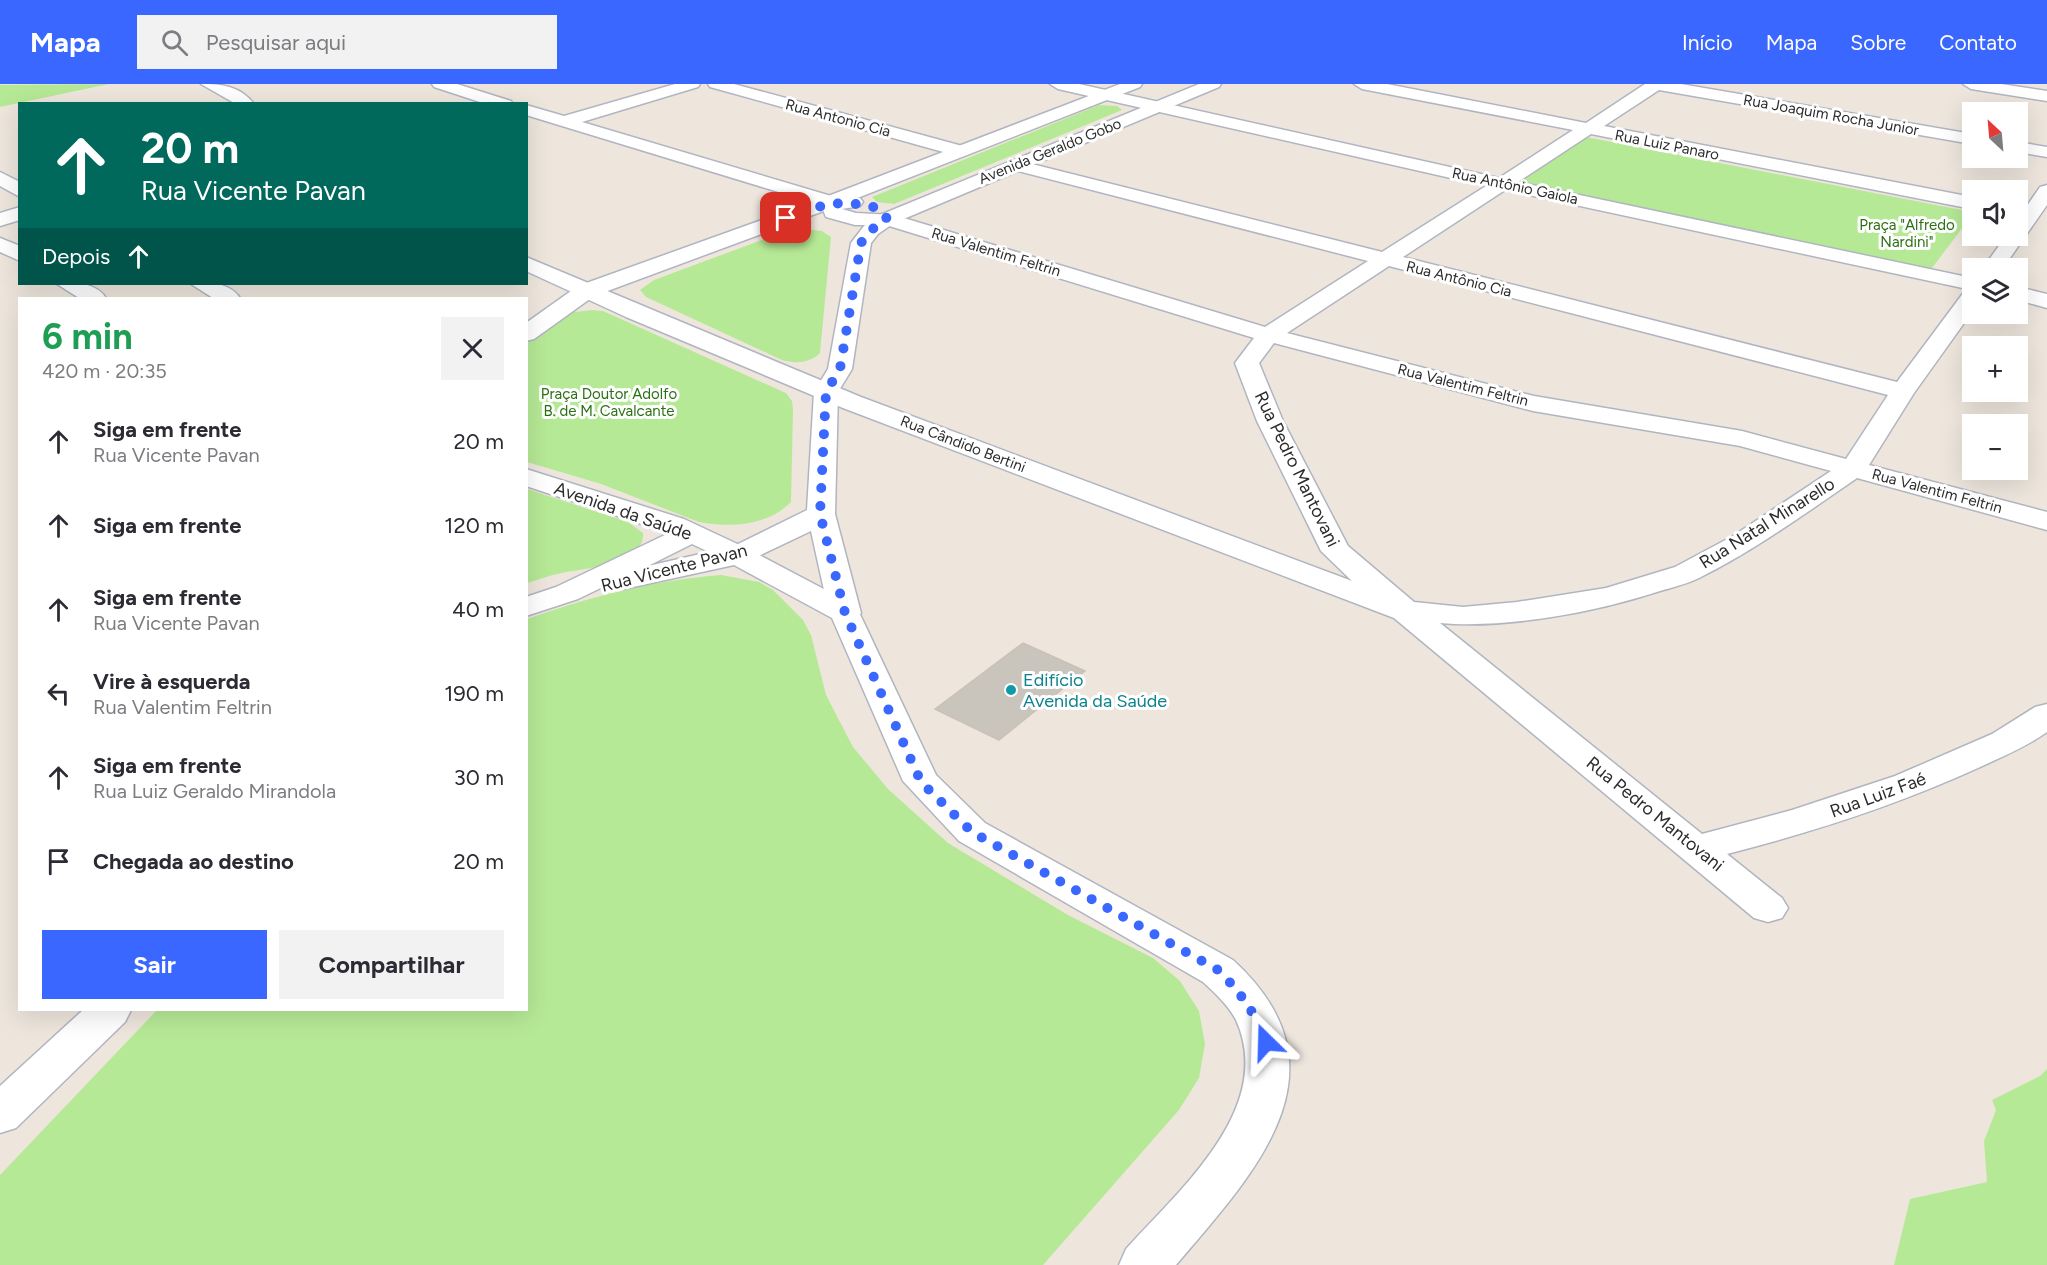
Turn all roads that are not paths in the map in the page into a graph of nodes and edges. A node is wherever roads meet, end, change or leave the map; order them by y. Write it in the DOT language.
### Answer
graph roads {
  1 [pos="208,84"];
  2 [pos="440,84"];
  3 [pos="692,84"];
  4 [pos="716,84"];
  5 [pos="1058,84"];
  6 [pos="1134,84"];
  7 [pos="1213,84"];
  8 [pos="1362,84"];
  9 [pos="1656,84"];
  10 [pos="1971,84"];
  11 [pos="1998,84"];
  12 [pos="2047,94"];
  13 [pos="1106,95"];
  14 [pos="244,102"];
  15 [pos="498,102"];
  16 [pos="1159,106"];
  17 [pos="528,111"];
  18 [pos="565,121"];
  19 [pos="1587,129"];
  20 [pos="536,130"];
  21 [pos="1962,137"];
  22 [pos="2028,149"];
  23 [pos="960,152"];
  24 [pos="2047,152"];
  25 [pos="1016,165"];
  26 [pos="0,178"];
  27 [pos="1502,184"];
  28 [pos="0,189"];
  29 [pos="18,191"];
  30 [pos="2047,191"];
  31 [pos="18,192"];
  32 [pos="1962,201"];
  33 [pos="830,202"];
  34 [pos="18,214"];
  35 [pos="2032,214"];
  36 [pos="887,219"];
  37 [pos="0,220"];
  38 [pos="0,244"];
  39 [pos="18,254"];
  40 [pos="1384,260"];
  41 [pos="528,263"];
  42 [pos="1962,282"];
  43 [pos="70,285"];
  44 [pos="204,285"];
  45 [pos="586,291"];
  46 [pos="2028,296"];
  47 [pos="93,297"];
  48 [pos="227,297"];
  49 [pos="2047,301"];
  50 [pos="1962,311"];
  51 [pos="528,333"];
  52 [pos="1268,335"];
  53 [pos="1903,391"];
  54 [pos="826,392"];
  55 [pos="1853,469"];
  56 [pos="528,478"];
  57 [pos="820,514"];
  58 [pos="2047,521"];
  59 [pos="692,534"];
  60 [pos="738,555"];
  61 [pos="567,593"];
  62 [pos="528,606"];
  63 [pos="1404,611"];
  64 [pos="845,613"];
  65 [pos="2047,715"];
  66 [pos="1697,848"];
  67 [pos="1768,908"];
  68 [pos="109,1011"];
  69 [pos="0,1114"];
  70 [pos="1144,1265"];
  1 -- 14 [label="street"];
  2 -- 15 [label="street"];
  3 -- 18 [label="street"];
  4 -- 23 [label="street, Rua Antonio Cia"];
  5 -- 13 [label="street, Rua Antônio Gaiola"];
  6 -- 13 [label="street, Avenida Geraldo Gobo"];
  7 -- 16 [label="street, Avenida Geraldo Gobo"];
  8 -- 19 [label="street, Rua Luiz Panaro"];
  9 -- 19 [label="street, Rua Pedro Mantovani"];
  9 -- 21 [label="street, Rua Joaquim Rocha Junior"];
  10 -- 12 [label="street"];
  11 -- 12 [label="street"];
  13 -- 16 [label="street, Rua Antônio Gaiola"];
  13 -- 23 [label="street, Avenida Geraldo Gobo"];
  16 -- 25 [label="street, Avenida Geraldo Gobo"];
  16 -- 27 [label="street, Rua Antônio Gaiola"];
  17 -- 18 [label="street, Rua Valentim Feltrin"];
  18 -- 20 [label="street"];
  18 -- 33 [label="street, Rua Valentim Feltrin"];
  19 -- 27 [label="street, Rua Pedro Mantovani"];
  19 -- 32 [label="street, Rua Luiz Panaro"];
  22 -- 24 [label="street"];
  23 -- 33 [label="street, Avenida Geraldo Gobo"];
  25 -- 36 [label="street, Avenida Geraldo Gobo"];
  25 -- 40 [label="street, Rua Antônio Cia"];
  26 -- 29 [label="street"];
  27 -- 40 [label="street, Rua Pedro Mantovani"];
  27 -- 42 [label="street, Rua Antônio Gaiola"];
  28 -- 31 [label="street"];
  30 -- 35 [label="street"];
  33 -- 36 [label="street, Rua Valentim Feltrin"];
  33 -- 45 [label="street, Avenida Geraldo Gobo"];
  34 -- 37 [label="street"];
  36 -- 52 [label="street, Rua Valentim Feltrin"];
  36 -- 54 [label="street"];
  38 -- 39 [label="street"];
  40 -- 52 [label="street, Rua Pedro Mantovani"];
  40 -- 53 [label="street, Rua Antônio Cia"];
  41 -- 45 [label="street, Rua Cândido Bertini"];
  43 -- 47 [label="street"];
  44 -- 48 [label="street"];
  45 -- 51 [label="street, Avenida Geraldo Gobo"];
  45 -- 54 [label="street, Rua Cândido Bertini"];
  46 -- 49 [label="street"];
  50 -- 53 [label="street, Rua Natal Minarello"];
  52 -- 55 [label="street, Rua Valentim Feltrin"];
  52 -- 63 [label="street, Rua Pedro Mantovani"];
  53 -- 55 [label="street, Rua Natal Minarello"];
  54 -- 57 [label="street"];
  54 -- 63 [label="street, Rua Cândido Bertini"];
  55 -- 58 [label="street, Rua Valentim Feltrin"];
  55 -- 63 [label="street, Rua Natal Minarello"];
  56 -- 59 [label="street, Avenida da Saúde"];
  57 -- 60 [label="street, Rua Vicente Pavan"];
  57 -- 64 [label="street"];
  59 -- 60 [label="street, Avenida da Saúde"];
  59 -- 61 [label="street"];
  60 -- 61 [label="street, Rua Vicente Pavan"];
  60 -- 64 [label="street, Avenida da Saúde"];
  61 -- 62 [label="street"];
  63 -- 66 [label="street, Rua Pedro Mantovani"];
  64 -- 70 [label="street"];
  65 -- 66 [label="street, Rua Luiz Faé"];
  66 -- 67 [label="street, Rua Pedro Mantovani"];
  68 -- 69 [label="street"];
}
